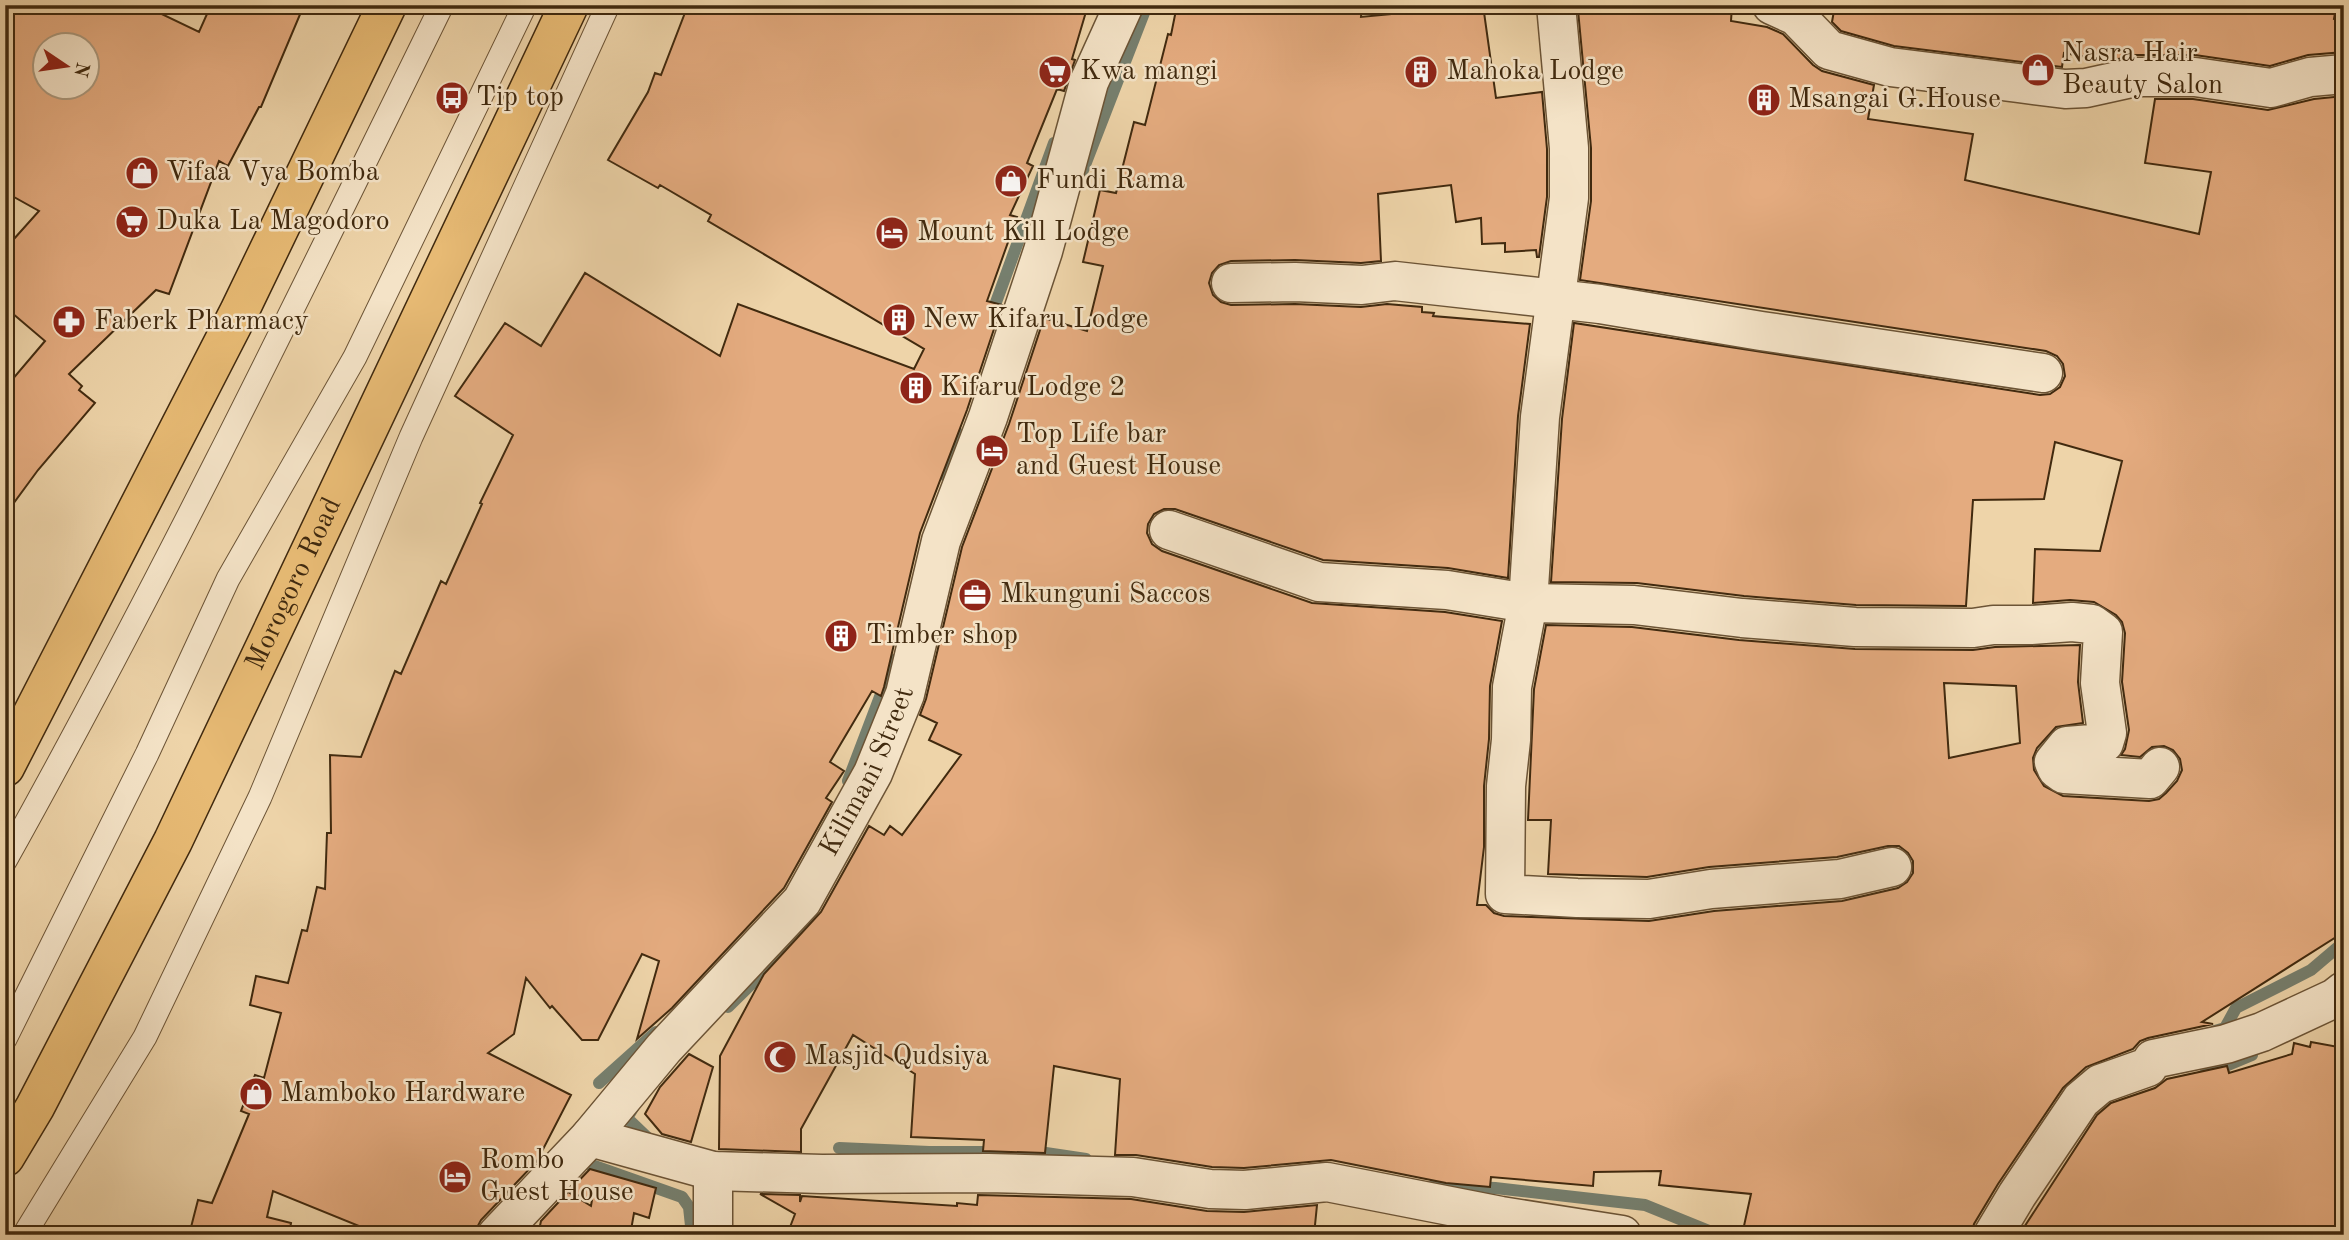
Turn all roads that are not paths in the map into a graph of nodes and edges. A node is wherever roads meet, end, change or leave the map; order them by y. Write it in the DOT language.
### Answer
graph roads {
  1 [pos="387,5"];
  2 [pos="442,5"];
  3 [pos="525,5"];
  4 [pos="569,5"];
  5 [pos="608,5"];
  6 [pos="1124,5"];
  7 [pos="1556,5"];
  8 [pos="1772,5"];
  9 [pos="2344,74"];
  10 [pos="1231,283"];
  11 [pos="1557,301"];
  12 [pos="2043,373"];
  13 [pos="1169,530"];
  14 [pos="1528,603"];
  15 [pos="5,767"];
  16 [pos="2161,767"];
  17 [pos="5,861"];
  18 [pos="1892,867"];
  19 [pos="2344,991"];
  20 [pos="5,1039"];
  21 [pos="590,1137"];
  22 [pos="5,1157"];
  23 [pos="713,1171"];
  24 [pos="24,1235"];
  25 [pos="496,1235"];
  26 [pos="713,1235"];
  27 [pos="1622,1235"];
  28 [pos="1993,1235"];
  1 -- 15 [label="highway"];
  2 -- 17 [label="lane"];
  3 -- 20 [label="lane, Morogoro Road"];
  4 -- 22 [label="highway, Morogoro Road"];
  5 -- 24 [label="lane"];
  6 -- 21 [label="street, Kilimani Street"];
  7 -- 11 [label="street"];
  8 -- 9 [label="street"];
  10 -- 11 [label="street"];
  11 -- 12 [label="street"];
  11 -- 14 [label="street"];
  13 -- 14 [label="street"];
  14 -- 16 [label="street"];
  14 -- 18 [label="street"];
  19 -- 28 [label="street"];
  21 -- 23 [label="street"];
  21 -- 25 [label="street, Kilimani Street"];
  23 -- 26 [label="street"];
  23 -- 27 [label="street"];
}
